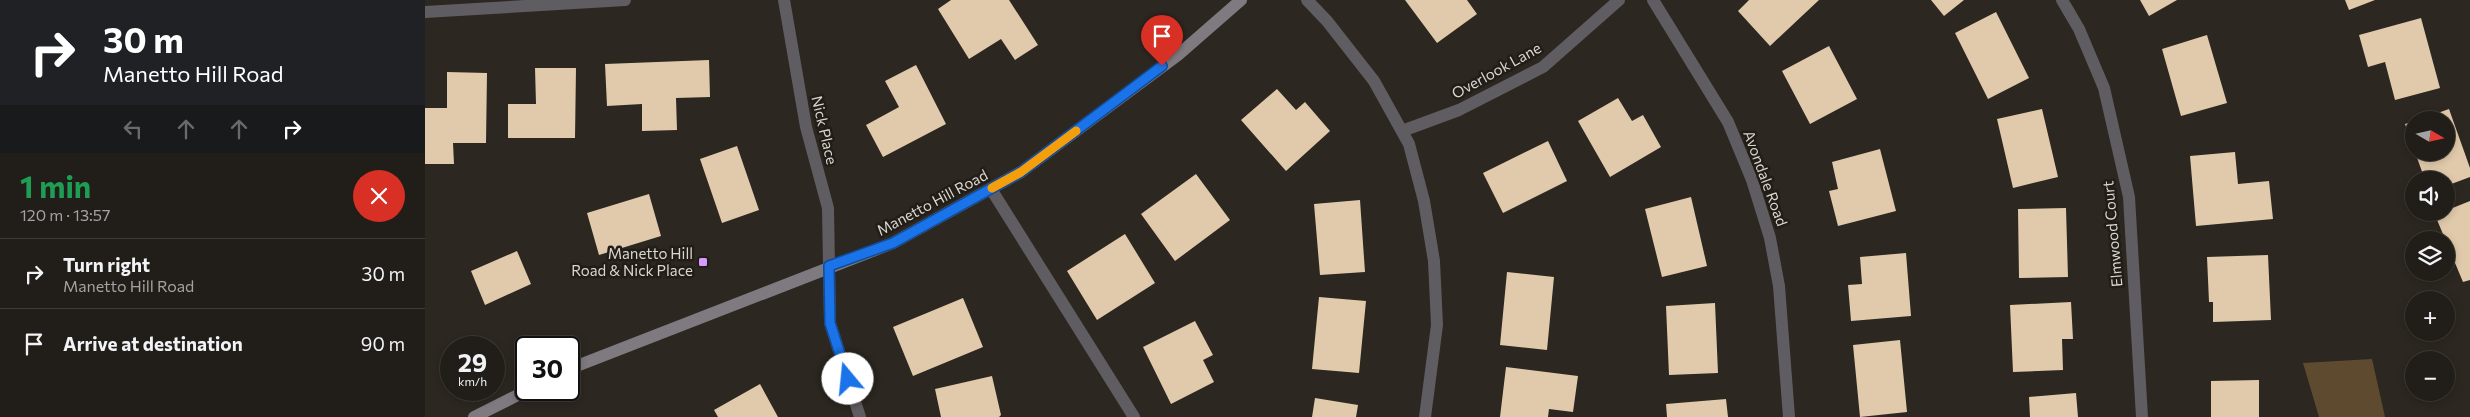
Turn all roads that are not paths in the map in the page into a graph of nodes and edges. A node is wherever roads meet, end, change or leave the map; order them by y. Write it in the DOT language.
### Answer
graph roads {
  1 [pos="625,0"];
  2 [pos="785,0"];
  3 [pos="1241,0"];
  4 [pos="1307,0"];
  5 [pos="1619,0"];
  6 [pos="1653,0"];
  7 [pos="2062,0"];
  8 [pos="425,12"];
  9 [pos="1402,131"];
  10 [pos="991,189"];
  11 [pos="829,266"];
  12 [pos="580,365"];
  13 [pos="515,396"];
  14 [pos="474,417"];
  15 [pos="860,417"];
  16 [pos="1134,417"];
  17 [pos="1425,417"];
  18 [pos="1789,417"];
  19 [pos="2142,417"];
  1 -- 8 [label="street"];
  2 -- 11 [label="street, Nick Place"];
  3 -- 10 [label="main road, Manetto Hill Road"];
  4 -- 9 [label="street"];
  5 -- 9 [label="street, Overlook Lane"];
  6 -- 18 [label="street, Avondale Road"];
  7 -- 19 [label="street, Elmwood Court"];
  9 -- 17 [label="street"];
  10 -- 11 [label="main road, Manetto Hill Road"];
  10 -- 16 [label="street"];
  11 -- 12 [label="main road, Manetto Hill Road"];
  11 -- 15 [label="street, Nick Place"];
  13 -- 14 [label="main road"];
}
